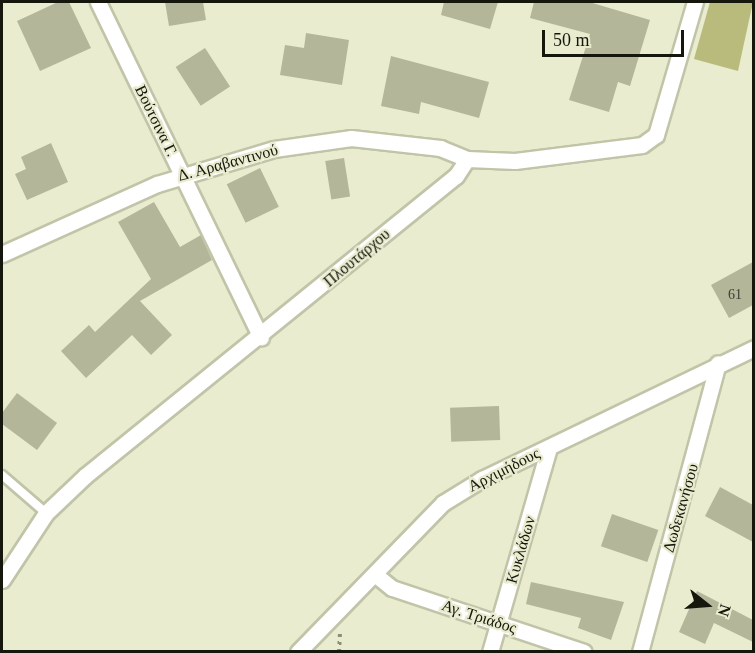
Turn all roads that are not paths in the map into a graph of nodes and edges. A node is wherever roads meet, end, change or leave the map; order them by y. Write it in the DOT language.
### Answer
graph roads {
  1 [pos="98,2"];
  2 [pos="695,2"];
  3 [pos="467,159"];
  4 [pos="183,175"];
  5 [pos="2,254"];
  6 [pos="261,338"];
  7 [pos="753,348"];
  8 [pos="718,363"];
  9 [pos="549,448"];
  10 [pos="2,475"];
  11 [pos="46,513"];
  12 [pos="377,576"];
  13 [pos="2,580"];
  14 [pos="499,624"];
  15 [pos="298,651"];
  16 [pos="490,651"];
  17 [pos="584,651"];
  18 [pos="640,651"];
  1 -- 4 [label="street, Βούτσινα Γ."];
  2 -- 3 [label="street"];
  3 -- 4 [label="street, Δ. Αραβαντινού"];
  3 -- 6 [label="street, Πλουτάρχου"];
  4 -- 5 [label="street, Δ. Αραβαντινού"];
  4 -- 6 [label="street, Βούτσινα Γ."];
  6 -- 11 [label="street, Πλουτάρχου"];
  7 -- 8 [label="street, Αρχιμήδους"];
  8 -- 9 [label="street, Αρχιμήδους"];
  8 -- 18 [label="street, Δωδεκανήσου"];
  9 -- 12 [label="street, Αρχιμήδους"];
  9 -- 14 [label="street, Κυκλάδων"];
  10 -- 11 [label="lane"];
  11 -- 13 [label="street, Πλουτάρχου"];
  12 -- 14 [label="street, Αγ. Τριάδος"];
  12 -- 15 [label="street, Αρχιμήδους"];
  14 -- 16 [label="street, Κυκλάδων"];
  14 -- 17 [label="street, Αγ. Τριάδος"];
}
